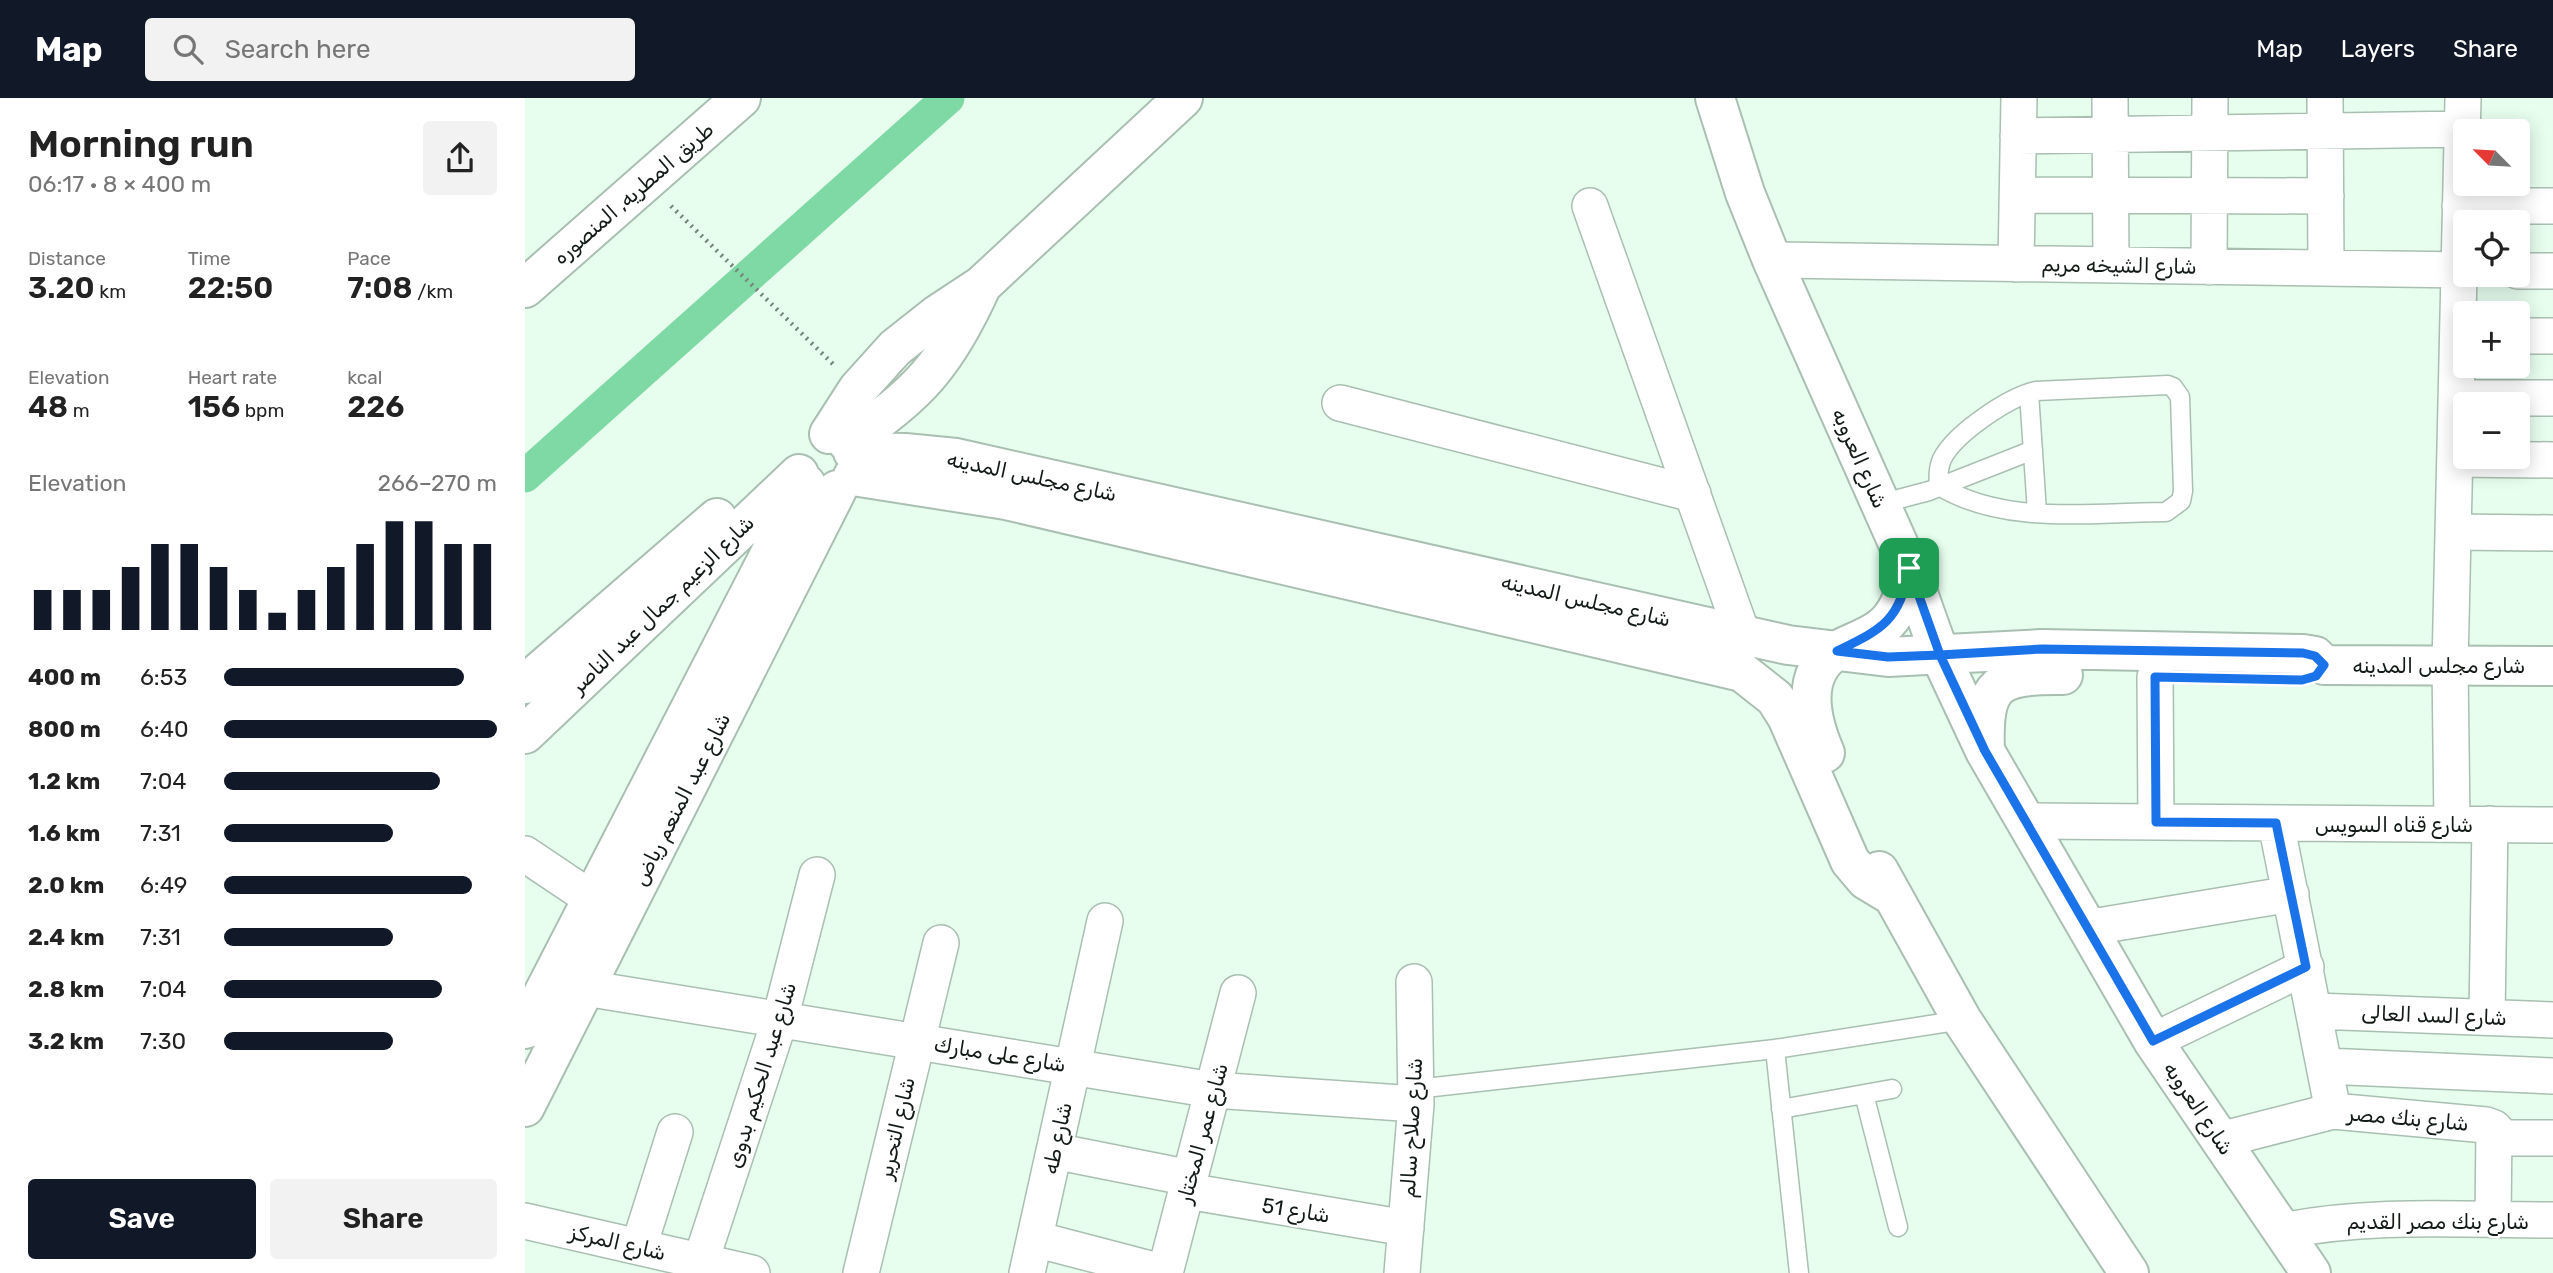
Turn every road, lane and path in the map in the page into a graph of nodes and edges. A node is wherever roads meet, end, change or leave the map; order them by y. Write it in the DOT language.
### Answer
graph roads {
  1 [pos="741,98"];
  2 [pos="1184,98"];
  3 [pos="1715,98"];
  4 [pos="2019,98"];
  5 [pos="2110,98"];
  6 [pos="2210,98"];
  7 [pos="2462,113"];
  8 [pos="2326,115"];
  9 [pos="2210,133"];
  10 [pos="2111,135"];
  11 [pos="2018,136"];
  12 [pos="648,183"];
  13 [pos="2018,195"];
  14 [pos="2111,195"];
  15 [pos="2210,196"];
  16 [pos="2326,196"];
  17 [pos="1590,206"];
  18 [pos="2460,206"];
  19 [pos="2553,206"];
  20 [pos="2460,210"];
  21 [pos="1772,260"];
  22 [pos="2016,264"];
  23 [pos="2111,265"];
  24 [pos="2209,267"];
  25 [pos="2326,268"];
  26 [pos="2453,270"];
  27 [pos="2530,271"];
  28 [pos="2553,271"];
  29 [pos="982,285"];
  30 [pos="525,288"];
  31 [pos="2530,336"];
  32 [pos="2553,336"];
  33 [pos="858,389"];
  34 [pos="2029,393"];
  35 [pos="2530,398"];
  36 [pos="2553,398"];
  37 [pos="1340,403"];
  38 [pos="2033,450"];
  39 [pos="2530,460"];
  40 [pos="2553,460"];
  41 [pos="829,462"];
  42 [pos="2455,469"];
  43 [pos="1939,486"];
  44 [pos="1693,494"];
  45 [pos="1880,504"];
  46 [pos="2038,512"];
  47 [pos="2453,532"];
  48 [pos="2553,533"];
  49 [pos="1909,568"];
  50 [pos="1743,636"];
  51 [pos="1837,651"];
  52 [pos="1940,655"];
  53 [pos="2324,665"];
  54 [pos="2450,665"];
  55 [pos="2553,666"];
  56 [pos="2155,677"];
  57 [pos="525,684"];
  58 [pos="525,734"];
  59 [pos="1985,751"];
  60 [pos="2025,821"];
  61 [pos="2156,822"];
  62 [pos="2276,823"];
  63 [pos="2452,824"];
  64 [pos="2490,824"];
  65 [pos="2553,825"];
  66 [pos="525,854"];
  67 [pos="817,874"];
  68 [pos="2291,894"];
  69 [pos="1891,895"];
  70 [pos="592,898"];
  71 [pos="1105,921"];
  72 [pos="2087,928"];
  73 [pos="941,943"];
  74 [pos="2306,967"];
  75 [pos="1414,982"];
  76 [pos="585,988"];
  77 [pos="1238,993"];
  78 [pos="2315,1011"];
  79 [pos="2487,1017"];
  80 [pos="780,1019"];
  81 [pos="1962,1020"];
  82 [pos="2553,1020"];
  83 [pos="525,1029"];
  84 [pos="917,1041"];
  85 [pos="2153,1041"];
  86 [pos="1775,1049"];
  87 [pos="1073,1066"];
  88 [pos="2325,1066"];
  89 [pos="2553,1076"];
  90 [pos="1892,1089"];
  91 [pos="1213,1090"];
  92 [pos="1864,1094"];
  93 [pos="1416,1097"];
  94 [pos="525,1107"];
  95 [pos="1781,1109"];
  96 [pos="2333,1111"];
  97 [pos="2494,1128"];
  98 [pos="675,1132"];
  99 [pos="2553,1138"];
  100 [pos="2220,1140"];
  101 [pos="1054,1151"];
  102 [pos="1189,1185"];
  103 [pos="2493,1220"];
  104 [pos="2553,1220"];
  105 [pos="525,1221"];
  106 [pos="1898,1227"];
  107 [pos="1406,1228"];
  108 [pos="2282,1231"];
  109 [pos="1035,1240"];
  110 [pos="639,1246"];
  111 [pos="700,1267"];
  112 [pos="752,1273"];
  113 [pos="861,1273"];
  114 [pos="1027,1273"];
  115 [pos="1165,1273"];
  116 [pos="1402,1273"];
  117 [pos="1799,1273"];
  118 [pos="2129,1273"];
  119 [pos="2311,1273"];
  1 -- 12 [label="street, طريق المطريه, المنصوره"];
  2 -- 29 [label="street, شارع الزعيم جمال عبد الناصر"];
  3 -- 21 [label="street, شارع العروبه"];
  4 -- 11 [label="street"];
  5 -- 10 [label="street"];
  6 -- 9 [label="street"];
  7 -- 8 [label="street"];
  7 -- 18 [label="street"];
  8 -- 9 [label="street"];
  8 -- 16 [label="street"];
  9 -- 10 [label="street"];
  9 -- 15 [label="street"];
  10 -- 11 [label="street"];
  10 -- 14 [label="street"];
  11 -- 13 [label="street"];
  12 -- 30 [label="street, طريق المطريه, المنصوره"];
  12 -- 33 [label="path"];
  13 -- 14 [label="street"];
  13 -- 22 [label="street"];
  14 -- 15 [label="street"];
  14 -- 23 [label="street"];
  15 -- 16 [label="street"];
  15 -- 24 [label="street"];
  16 -- 25 [label="street"];
  17 -- 44 [label="street"];
  18 -- 19 [label="street"];
  18 -- 20 [label="street"];
  21 -- 22 [label="street, شارع الشيخه مريم"];
  21 -- 45 [label="street, شارع العروبه"];
  22 -- 23 [label="street, شارع الشيخه مريم"];
  23 -- 24 [label="street, شارع الشيخه مريم"];
  24 -- 25 [label="street, شارع الشيخه مريم"];
  25 -- 26 [label="street, شارع الشيخه مريم"];
  27 -- 28 [label="street"];
  29 -- 33 [label="street, شارع الزعيم جمال عبد الناصر"];
  29 -- 41 [label="street, شارع الزعيم جمال عبد الناصر"];
  31 -- 32 [label="street"];
  33 -- 41 [label="street, شارع الزعيم جمال عبد الناصر"];
  34 -- 38 [label="lane"];
  34 -- 43 [label="lane"];
  34 -- 46 [label="lane"];
  35 -- 36 [label="street"];
  37 -- 44 [label="street"];
  38 -- 43 [label="lane"];
  38 -- 46 [label="lane"];
  39 -- 40 [label="street"];
  41 -- 50 [label="street, شارع مجلس المدينه"];
  41 -- 57 [label="street, شارع الزعيم جمال عبد الناصر"];
  41 -- 58 [label="street, شارع الزعيم جمال عبد الناصر"];
  41 -- 69 [label="street, شارع مجلس المدينه"];
  41 -- 70 [label="street, شارع عبد المنعم رياض"];
  41 -- 76 [label="street, شارع عبد المنعم رياض"];
  42 -- 47 [label="street"];
  43 -- 45 [label="lane"];
  43 -- 46 [label="lane"];
  44 -- 50 [label="street"];
  45 -- 49 [label="street, شارع العروبه"];
  47 -- 48 [label="street"];
  47 -- 54 [label="street"];
  49 -- 51 [label="street"];
  49 -- 52 [label="street, شارع العروبه"];
  50 -- 51 [label="street, شارع مجلس المدينه"];
  51 -- 52 [label="street, شارع مجلس المدينه"];
  51 -- 69 [label="street"];
  52 -- 53 [label="street, شارع مجلس المدينه"];
  52 -- 59 [label="street, شارع العروبه"];
  53 -- 54 [label="street, شارع مجلس المدينه"];
  53 -- 56 [label="street, شارع مجلس المدينه"];
  54 -- 55 [label="street, شارع مجلس المدينه"];
  54 -- 63 [label="street"];
  56 -- 59 [label="street, شارع مجلس المدينه"];
  56 -- 61 [label="street"];
  59 -- 60 [label="street, شارع العروبه"];
  60 -- 61 [label="street, شارع قناه السويس"];
  60 -- 72 [label="street, شارع العروبه"];
  61 -- 62 [label="street, شارع قناه السويس"];
  62 -- 63 [label="street, شارع قناه السويس"];
  62 -- 68 [label="street"];
  63 -- 64 [label="street, شارع قناه السويس"];
  64 -- 65 [label="street, شارع قناه السويس"];
  64 -- 79 [label="street"];
  66 -- 70 [label="street"];
  67 -- 80 [label="street, شارع عبد الحكيم بدوى"];
  68 -- 72 [label="street"];
  68 -- 74 [label="street"];
  69 -- 81 [label="street"];
  70 -- 83 [label="street, شارع عبد المنعم رياض"];
  71 -- 87 [label="street, شارع طه"];
  72 -- 85 [label="street, شارع العروبه"];
  73 -- 84 [label="street, شارع التحرير"];
  74 -- 78 [label="street"];
  74 -- 85 [label="street"];
  75 -- 93 [label="street, شارع صلاح سالم"];
  76 -- 80 [label="street, شارع على مبارك"];
  76 -- 94 [label="street, شارع عبد المنعم رياض"];
  77 -- 91 [label="street, شارع عمر المختار"];
  78 -- 79 [label="street, شارع السد العالى"];
  78 -- 88 [label="street"];
  79 -- 82 [label="street, شارع السد العالى"];
  80 -- 84 [label="street, شارع على مبارك"];
  80 -- 111 [label="street, شارع عبد الحكيم بدوى"];
  81 -- 86 [label="lane"];
  81 -- 118 [label="street"];
  84 -- 87 [label="street, شارع على مبارك"];
  84 -- 113 [label="street, شارع التحرير"];
  85 -- 100 [label="street, شارع العروبه"];
  86 -- 93 [label="lane"];
  86 -- 95 [label="lane"];
  87 -- 91 [label="street, شارع على مبارك"];
  87 -- 101 [label="street, شارع طه"];
  88 -- 89 [label="street"];
  88 -- 96 [label="street"];
  90 -- 92 [label="lane"];
  91 -- 93 [label="street, شارع على مبارك"];
  91 -- 102 [label="street, شارع عمر المختار"];
  92 -- 95 [label="lane"];
  92 -- 106 [label="lane"];
  93 -- 107 [label="street, شارع صلاح سالم"];
  95 -- 117 [label="lane"];
  96 -- 97 [label="street, شارع بنك مصر"];
  96 -- 100 [label="street, شارع بنك مصر"];
  97 -- 99 [label="street, شارع بنك مصر"];
  97 -- 103 [label="street"];
  98 -- 110 [label="street"];
  100 -- 108 [label="street, شارع العروبه"];
  101 -- 102 [label="street, شارع 51"];
  101 -- 109 [label="street, شارع طه"];
  102 -- 107 [label="street, شارع 51"];
  102 -- 115 [label="street, شارع عمر المختار"];
  103 -- 104 [label="street, شارع بنك مصر القديم"];
  103 -- 108 [label="street, شارع بنك مصر القديم"];
  105 -- 110 [label="street, شارع المركز"];
  107 -- 116 [label="street, شارع صلاح سالم"];
  108 -- 119 [label="street, شارع العروبه"];
  109 -- 114 [label="street, شارع طه"];
  109 -- 115 [label="street"];
  110 -- 111 [label="street, شارع المركز"];
  111 -- 112 [label="street, شارع المركز"];
}
